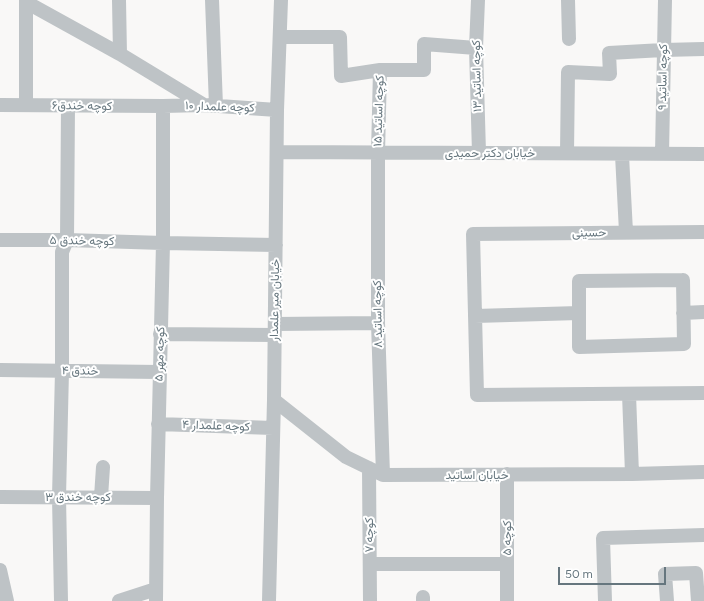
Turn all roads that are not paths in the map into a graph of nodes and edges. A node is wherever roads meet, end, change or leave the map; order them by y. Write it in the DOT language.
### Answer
graph roads {
  1 [pos="119,0"];
  2 [pos="212,0"];
  3 [pos="281,0"];
  4 [pos="478,0"];
  5 [pos="568,0"];
  6 [pos="665,0"];
  7 [pos="26,1"];
  8 [pos="280,37"];
  9 [pos="570,39"];
  10 [pos="476,48"];
  11 [pos="704,49"];
  12 [pos="664,50"];
  13 [pos="120,54"];
  14 [pos="380,70"];
  15 [pos="0,104"];
  16 [pos="26,104"];
  17 [pos="68,106"];
  18 [pos="163,106"];
  19 [pos="210,106"];
  20 [pos="277,110"];
  21 [pos="277,152"];
  22 [pos="378,153"];
  23 [pos="478,153"];
  24 [pos="567,153"];
  25 [pos="662,154"];
  26 [pos="704,154"];
  27 [pos="622,155"];
  28 [pos="626,232"];
  29 [pos="704,232"];
  30 [pos="0,240"];
  31 [pos="67,240"];
  32 [pos="164,243"];
  33 [pos="276,245"];
  34 [pos="704,312"];
  35 [pos="579,313"];
  36 [pos="683,313"];
  37 [pos="475,316"];
  38 [pos="378,323"];
  39 [pos="274,329"];
  40 [pos="160,334"];
  41 [pos="0,370"];
  42 [pos="62,371"];
  43 [pos="159,372"];
  44 [pos="704,393"];
  45 [pos="629,394"];
  46 [pos="274,400"];
  47 [pos="158,424"];
  48 [pos="273,428"];
  49 [pos="103,467"];
  50 [pos="369,468"];
  51 [pos="704,472"];
  52 [pos="507,474"];
  53 [pos="632,474"];
  54 [pos="383,475"];
  55 [pos="0,497"];
  56 [pos="59,497"];
  57 [pos="101,497"];
  58 [pos="157,498"];
  59 [pos="704,535"];
  60 [pos="370,564"];
  61 [pos="507,564"];
  62 [pos="0,570"];
  63 [pos="156,595"];
  64 [pos="700,596"];
  65 [pos="7,601"];
  66 [pos="61,601"];
  67 [pos="119,601"];
  68 [pos="269,601"];
  69 [pos="370,601"];
  70 [pos="507,601"];
  71 [pos="605,601"];
  72 [pos="667,601"];
  1 -- 13 [label="street"];
  2 -- 19 [label="street"];
  3 -- 8 [label="street, خیابان میر علمدار"];
  4 -- 10 [label="street, کوچه اساتید ۱۳"];
  5 -- 9 [label="street"];
  6 -- 12 [label="street, کوچه اساتید ۹"];
  7 -- 13 [label="street"];
  7 -- 16 [label="street"];
  8 -- 14 [label="street"];
  8 -- 20 [label="street, خیابان میر علمدار"];
  10 -- 14 [label="street, کوچه اساتید ۱۵"];
  10 -- 23 [label="street, کوچه اساتید ۱۳"];
  11 -- 12 [label="street"];
  12 -- 24 [label="street"];
  12 -- 25 [label="street, کوچه اساتید ۹"];
  13 -- 19 [label="street"];
  14 -- 22 [label="street, کوچه اساتید ۱۵"];
  15 -- 16 [label="street, کوچه خندق۶"];
  16 -- 17 [label="street, کوچه خندق۶"];
  17 -- 18 [label="street, کوچه خندق۶"];
  17 -- 31 [label="street"];
  18 -- 19 [label="street, کوچه علمدار ۱۰"];
  18 -- 32 [label="street, کوچه مهر ۵"];
  19 -- 20 [label="street, کوچه علمدار ۱۰"];
  20 -- 21 [label="street, خیابان میر علمدار"];
  21 -- 22 [label="street, خیابان دکتر حمیدی"];
  21 -- 33 [label="street, خیابان میر علمدار"];
  22 -- 23 [label="street, خیابان دکتر حمیدی"];
  22 -- 38 [label="street, کوچه اساتید ۸"];
  23 -- 24 [label="street, خیابان دکتر حمیدی"];
  24 -- 27 [label="street, خیابان دکتر حمیدی"];
  25 -- 26 [label="street, خیابان دکتر حمیدی"];
  25 -- 27 [label="street, خیابان دکتر حمیدی"];
  27 -- 28 [label="street"];
  28 -- 29 [label="street, حسینی"];
  28 -- 37 [label="street, حسینی"];
  30 -- 31 [label="street, کوچه خندق ۵"];
  31 -- 32 [label="street, کوچه خندق ۵"];
  31 -- 42 [label="street"];
  32 -- 33 [label="street, کوچه خندق ۵"];
  32 -- 40 [label="street, کوچه مهر ۵"];
  33 -- 39 [label="street, خیابان میر علمدار"];
  34 -- 36 [label="street"];
  35 -- 36 [label="street"];
  35 -- 36 [label="street"];
  35 -- 37 [label="street"];
  37 -- 45 [label="street"];
  38 -- 39 [label="street"];
  38 -- 54 [label="street, کوچه اساتید ۸"];
  39 -- 40 [label="street"];
  39 -- 46 [label="street, خیابان میر علمدار"];
  40 -- 43 [label="street, کوچه مهر ۵"];
  41 -- 42 [label="street, خندق ۴"];
  42 -- 43 [label="street, خندق ۴"];
  42 -- 56 [label="street"];
  43 -- 47 [label="street, کوچه مهر ۵"];
  44 -- 45 [label="street"];
  45 -- 53 [label="street"];
  46 -- 48 [label="street, خیابان میر علمدار"];
  46 -- 50 [label="street, خیابان اساتید"];
  47 -- 48 [label="street, کوچه علمدار ۴"];
  47 -- 58 [label="street, کوچه مهر ۵"];
  48 -- 68 [label="street, خیابان میر علمدار"];
  49 -- 57 [label="street"];
  50 -- 54 [label="street, خیابان اساتید"];
  50 -- 60 [label="street, کوچه ۷"];
  51 -- 53 [label="street, خیابان اساتید"];
  52 -- 53 [label="street, خیابان اساتید"];
  52 -- 54 [label="street, خیابان اساتید"];
  52 -- 61 [label="street, کوچه ۵"];
  55 -- 56 [label="street, کوچه خندق ۳"];
  56 -- 57 [label="street, کوچه خندق ۳"];
  56 -- 66 [label="street"];
  57 -- 58 [label="street, کوچه خندق ۳"];
  58 -- 63 [label="street, کوچه مهر ۵"];
  59 -- 71 [label="street"];
  60 -- 61 [label="street"];
  60 -- 69 [label="street, کوچه ۷"];
  61 -- 70 [label="street, کوچه ۵"];
  62 -- 65 [label="street"];
  63 -- 67 [label="street"];
  64 -- 72 [label="street"];
}
